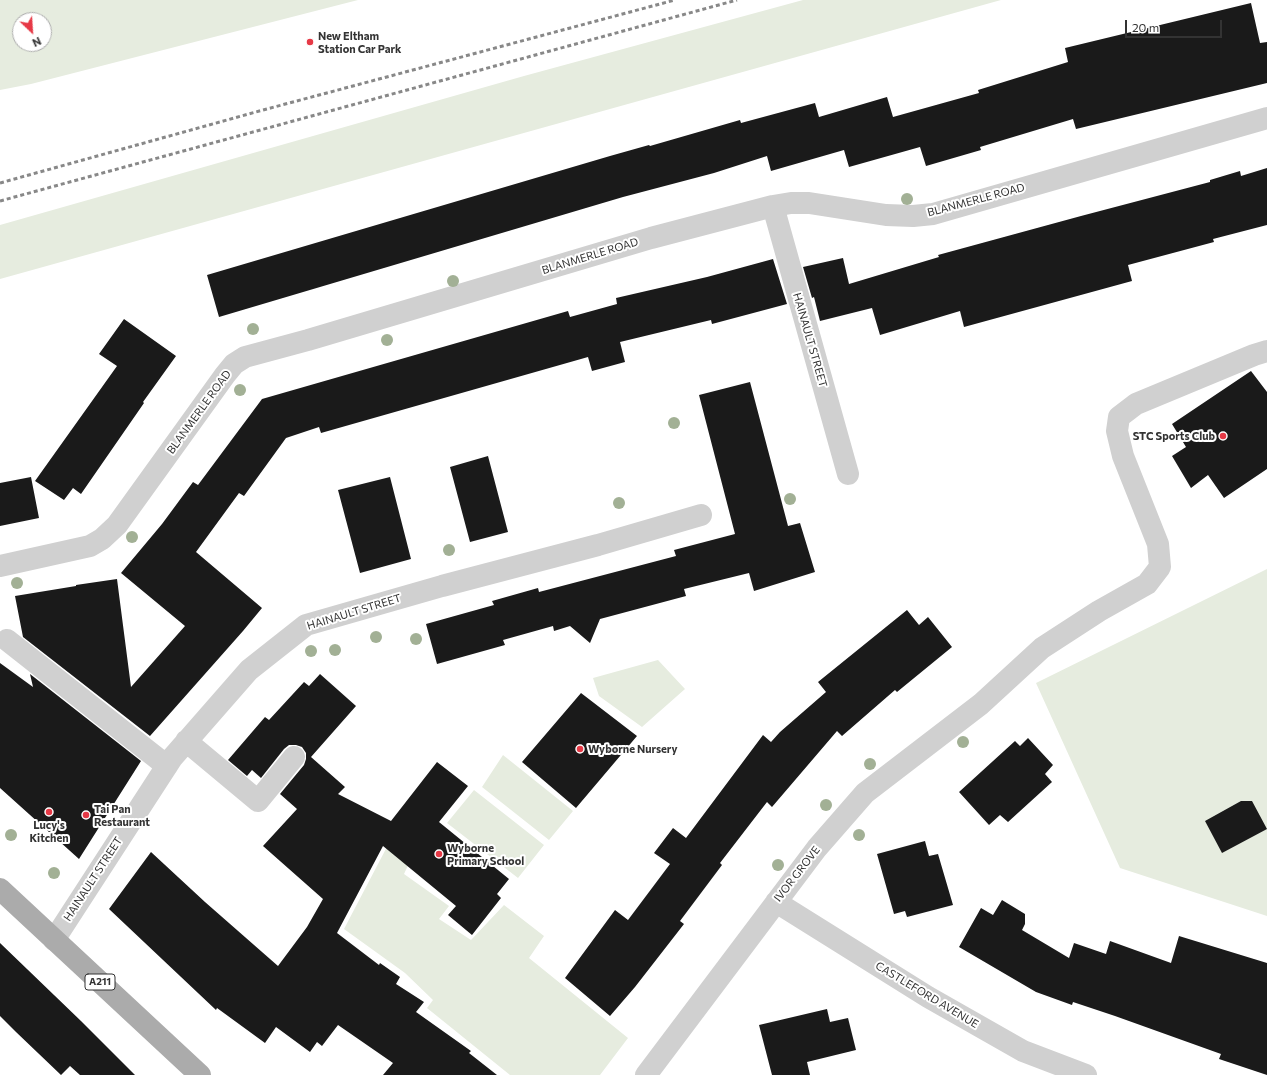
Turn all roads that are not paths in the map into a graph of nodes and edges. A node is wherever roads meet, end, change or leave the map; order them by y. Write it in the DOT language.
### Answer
graph roads {
  1 [pos="1267,118"];
  2 [pos="773,206"];
  3 [pos="1267,351"];
  4 [pos="848,474"];
  5 [pos="701,515"];
  6 [pos="0,566"];
  7 [pos="7,640"];
  8 [pos="186,741"];
  9 [pos="294,757"];
  10 [pos="167,766"];
  11 [pos="3,896"];
  12 [pos="776,902"];
  13 [pos="54,940"];
  14 [pos="200,1075"];
  15 [pos="646,1075"];
  16 [pos="1086,1075"];
  1 -- 2 [label="street, BLANMERLE ROAD"];
  2 -- 4 [label="street, HAINAULT STREET"];
  2 -- 6 [label="street, BLANMERLE ROAD"];
  3 -- 12 [label="street, IVOR GROVE"];
  5 -- 8 [label="street, HAINAULT STREET"];
  7 -- 10 [label="street"];
  8 -- 9 [label="street"];
  8 -- 10 [label="street, HAINAULT STREET"];
  10 -- 13 [label="street, HAINAULT STREET"];
  11 -- 13 [label="main road, A211"];
  12 -- 15 [label="street, IVOR GROVE"];
  12 -- 16 [label="street, CASTLEFORD AVENUE"];
  13 -- 14 [label="main road, A211"];
}
